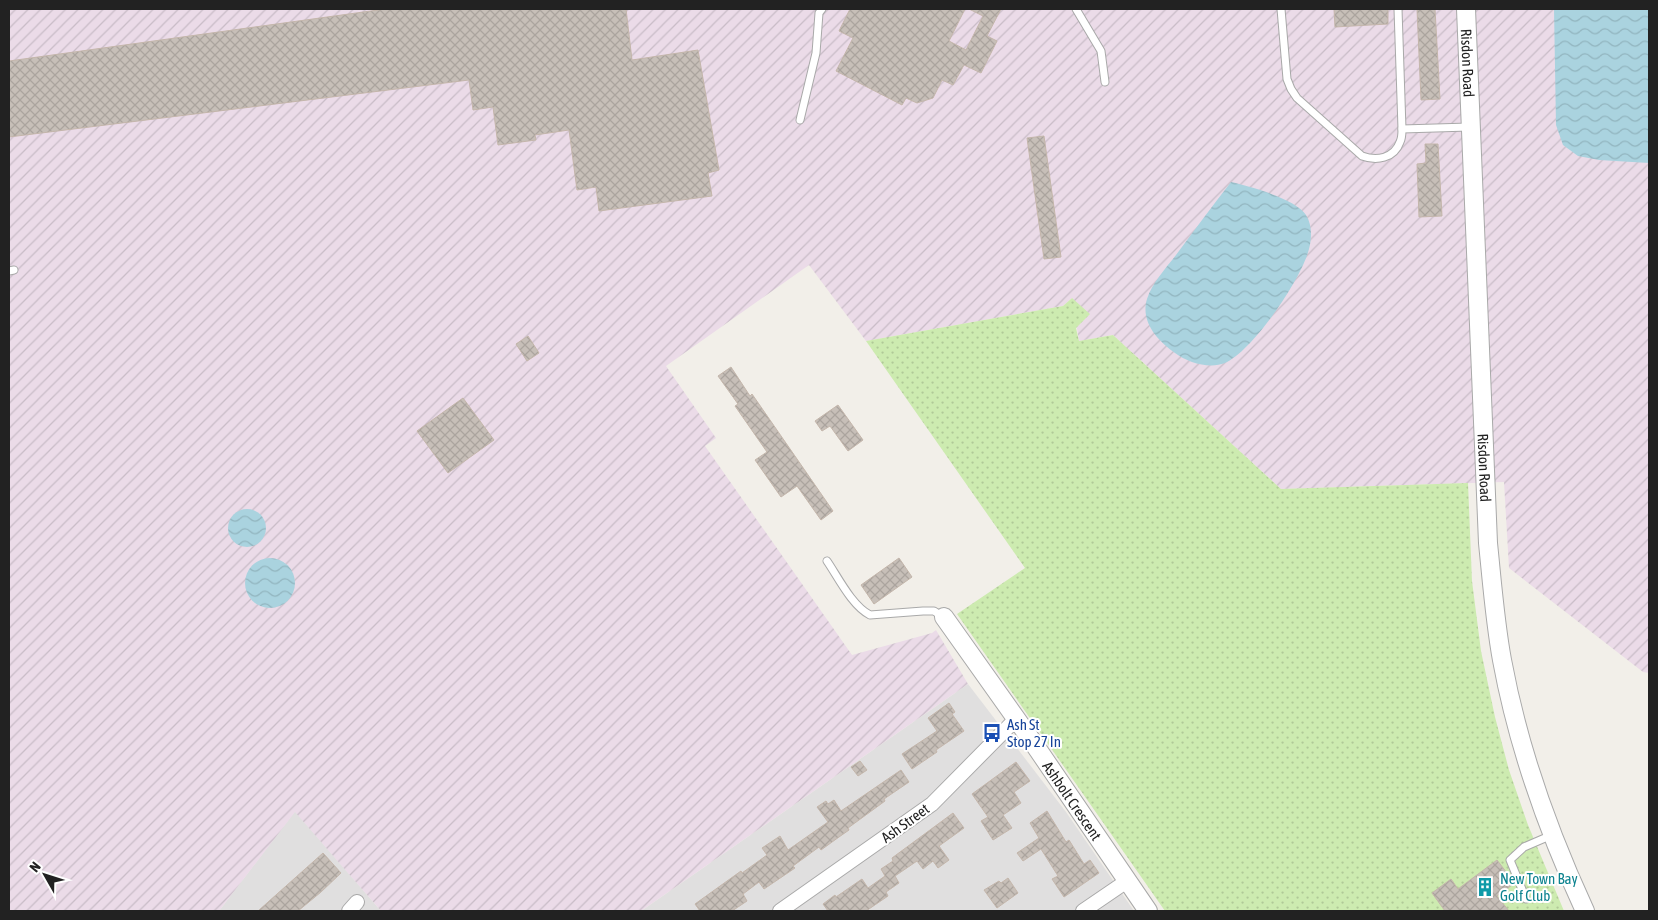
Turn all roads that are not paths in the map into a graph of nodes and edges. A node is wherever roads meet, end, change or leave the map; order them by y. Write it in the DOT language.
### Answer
graph roads {
  1 [pos="822,9"];
  2 [pos="1076,9"];
  3 [pos="1281,9"];
  4 [pos="1398,9"];
  5 [pos="1466,9"];
  6 [pos="1105,82"];
  7 [pos="800,120"];
  8 [pos="1471,127"];
  9 [pos="1402,129"];
  10 [pos="827,561"];
  11 [pos="944,617"];
  12 [pos="1016,719"];
  13 [pos="1552,835"];
  14 [pos="1127,881"];
  15 [pos="1526,899"];
  16 [pos="780,911"];
  17 [pos="1083,911"];
  18 [pos="1148,911"];
  19 [pos="1585,911"];
  1 -- 7 [label="lane"];
  2 -- 6 [label="lane"];
  3 -- 9 [label="lane"];
  4 -- 9 [label="lane"];
  5 -- 8 [label="street, Risdon Road"];
  8 -- 9 [label="lane"];
  8 -- 13 [label="street, Risdon Road"];
  10 -- 11 [label="lane"];
  11 -- 12 [label="street, Ashbolt Crescent"];
  12 -- 14 [label="street, Ashbolt Crescent"];
  12 -- 16 [label="street, Ash Street"];
  13 -- 15 [label="lane"];
  13 -- 19 [label="street, Risdon Road"];
  14 -- 17 [label="street"];
  14 -- 18 [label="street, Ashbolt Crescent"];
}
